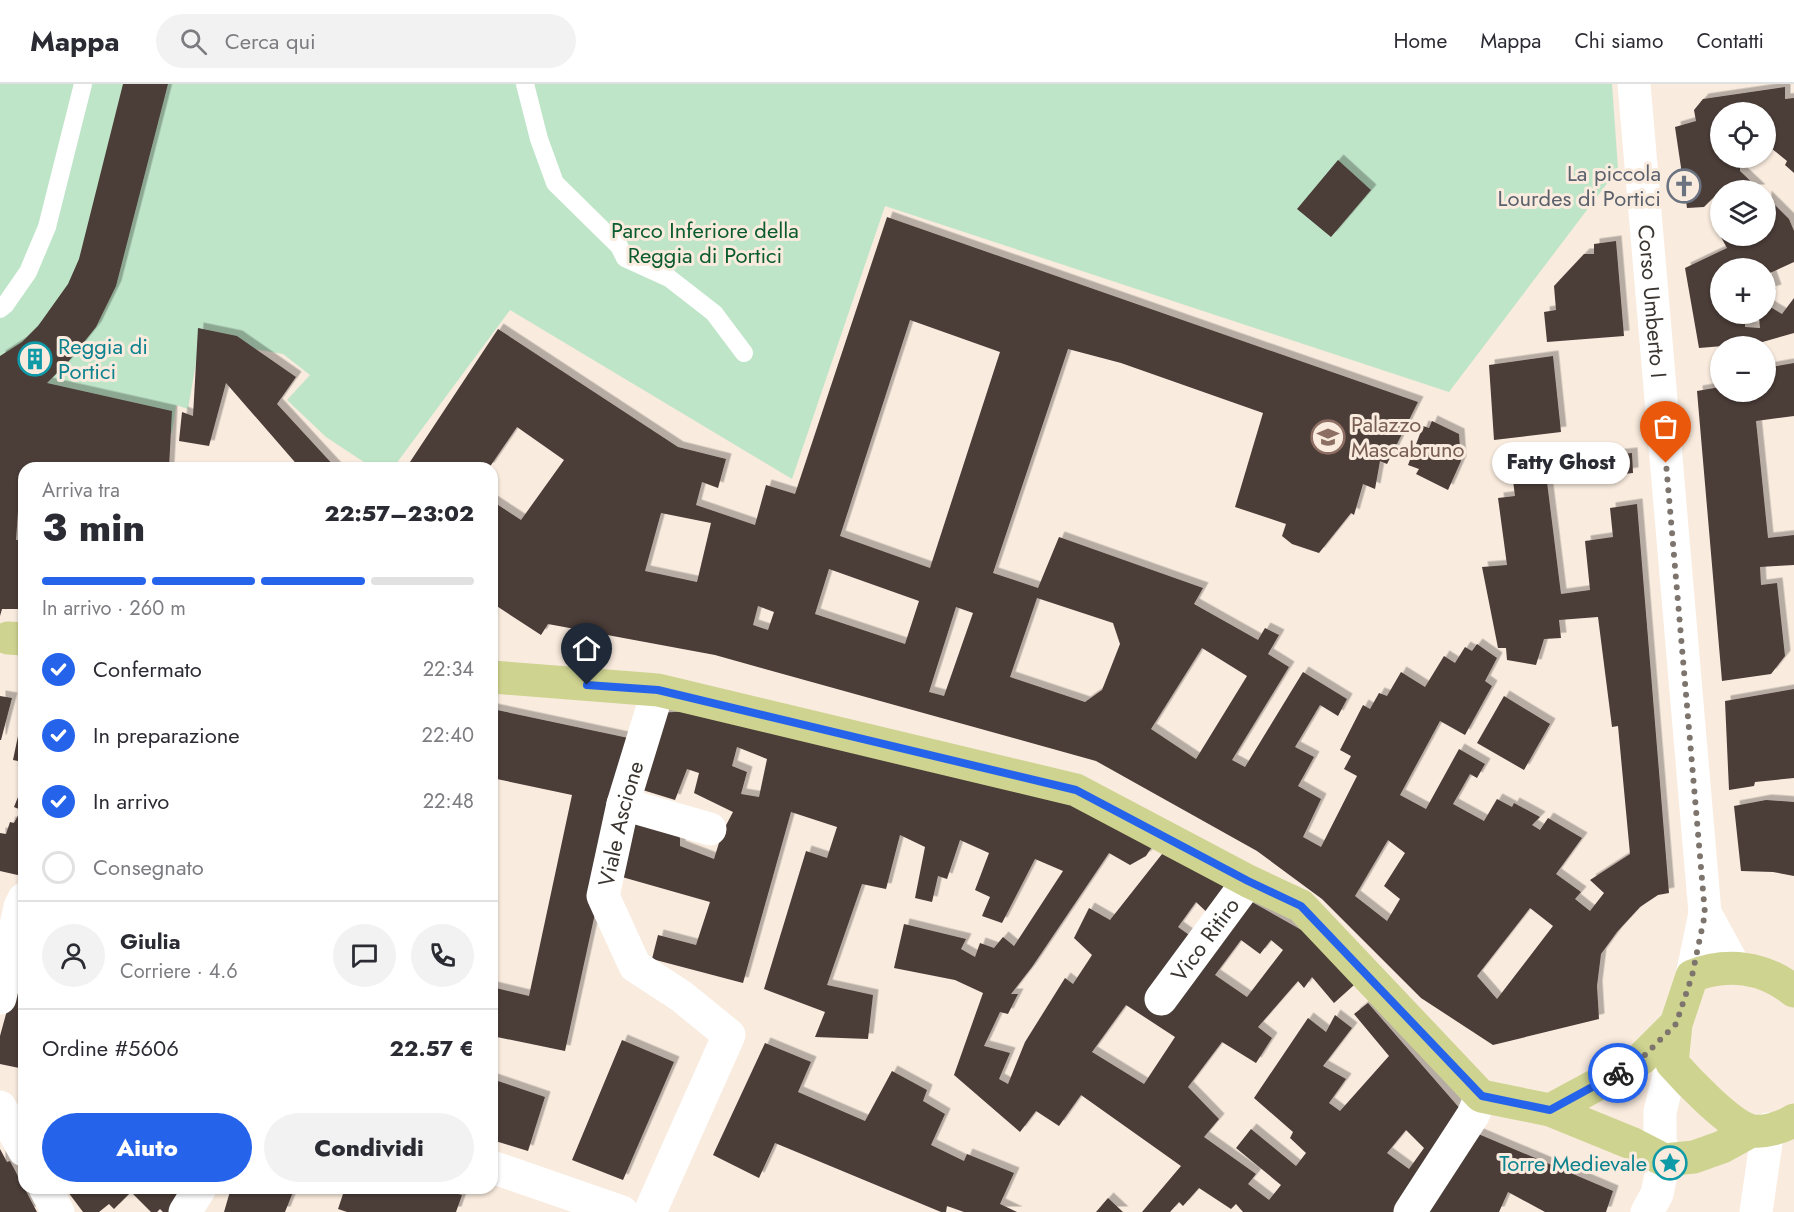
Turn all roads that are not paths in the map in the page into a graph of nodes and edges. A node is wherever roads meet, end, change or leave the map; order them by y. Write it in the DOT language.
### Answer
graph roads {
  1 [pos="83,84"];
  2 [pos="525,84"];
  3 [pos="1634,84"];
  4 [pos="0,309"];
  5 [pos="744,353"];
  6 [pos="498,677"];
  7 [pos="658,690"];
  8 [pos="623,804"];
  9 [pos="710,829"];
  10 [pos="1248,881"];
  11 [pos="1705,914"];
  12 [pos="18,916"];
  13 [pos="1735,969"];
  14 [pos="1692,976"];
  15 [pos="1794,991"];
  16 [pos="0,998"];
  17 [pos="1161,999"];
  18 [pos="1676,1024"];
  19 [pos="1672,1063"];
  20 [pos="1482,1096"];
  21 [pos="0,1107"];
  22 [pos="1550,1110"];
  23 [pos="1771,1127"];
  24 [pos="18,1139"];
  25 [pos="1664,1160"];
  26 [pos="498,1169"];
  27 [pos="48,1194"];
  28 [pos="196,1194"];
  29 [pos="58,1212"];
  30 [pos="185,1212"];
  31 [pos="622,1212"];
  32 [pos="650,1212"];
  33 [pos="1410,1212"];
  34 [pos="1647,1212"];
  35 [pos="1756,1212"];
  1 -- 4 [label="lane"];
  2 -- 5 [label="lane"];
  3 -- 11 [label="street, Corso Umberto I"];
  6 -- 7 [label="main road"];
  7 -- 8 [label="street, Viale Ascione"];
  7 -- 10 [label="main road"];
  8 -- 9 [label="street"];
  8 -- 32 [label="street, Viale Ascione"];
  10 -- 17 [label="street, Vico Ritiro"];
  10 -- 20 [label="main road"];
  11 -- 13 [label="street, Corso Umberto I"];
  11 -- 14 [label="street, Corso Umberto I"];
  12 -- 16 [label="street"];
  13 -- 14 [label="main road"];
  13 -- 15 [label="main road"];
  14 -- 18 [label="main road"];
  18 -- 19 [label="main road"];
  18 -- 22 [label="main road"];
  19 -- 23 [label="main road"];
  19 -- 25 [label="street"];
  20 -- 22 [label="main road"];
  20 -- 33 [label="street"];
  21 -- 24 [label="street"];
  22 -- 25 [label="main road"];
  23 -- 25 [label="main road"];
  23 -- 35 [label="street"];
  25 -- 34 [label="street"];
  26 -- 31 [label="street"];
  27 -- 29 [label="street"];
  28 -- 30 [label="street"];
}
